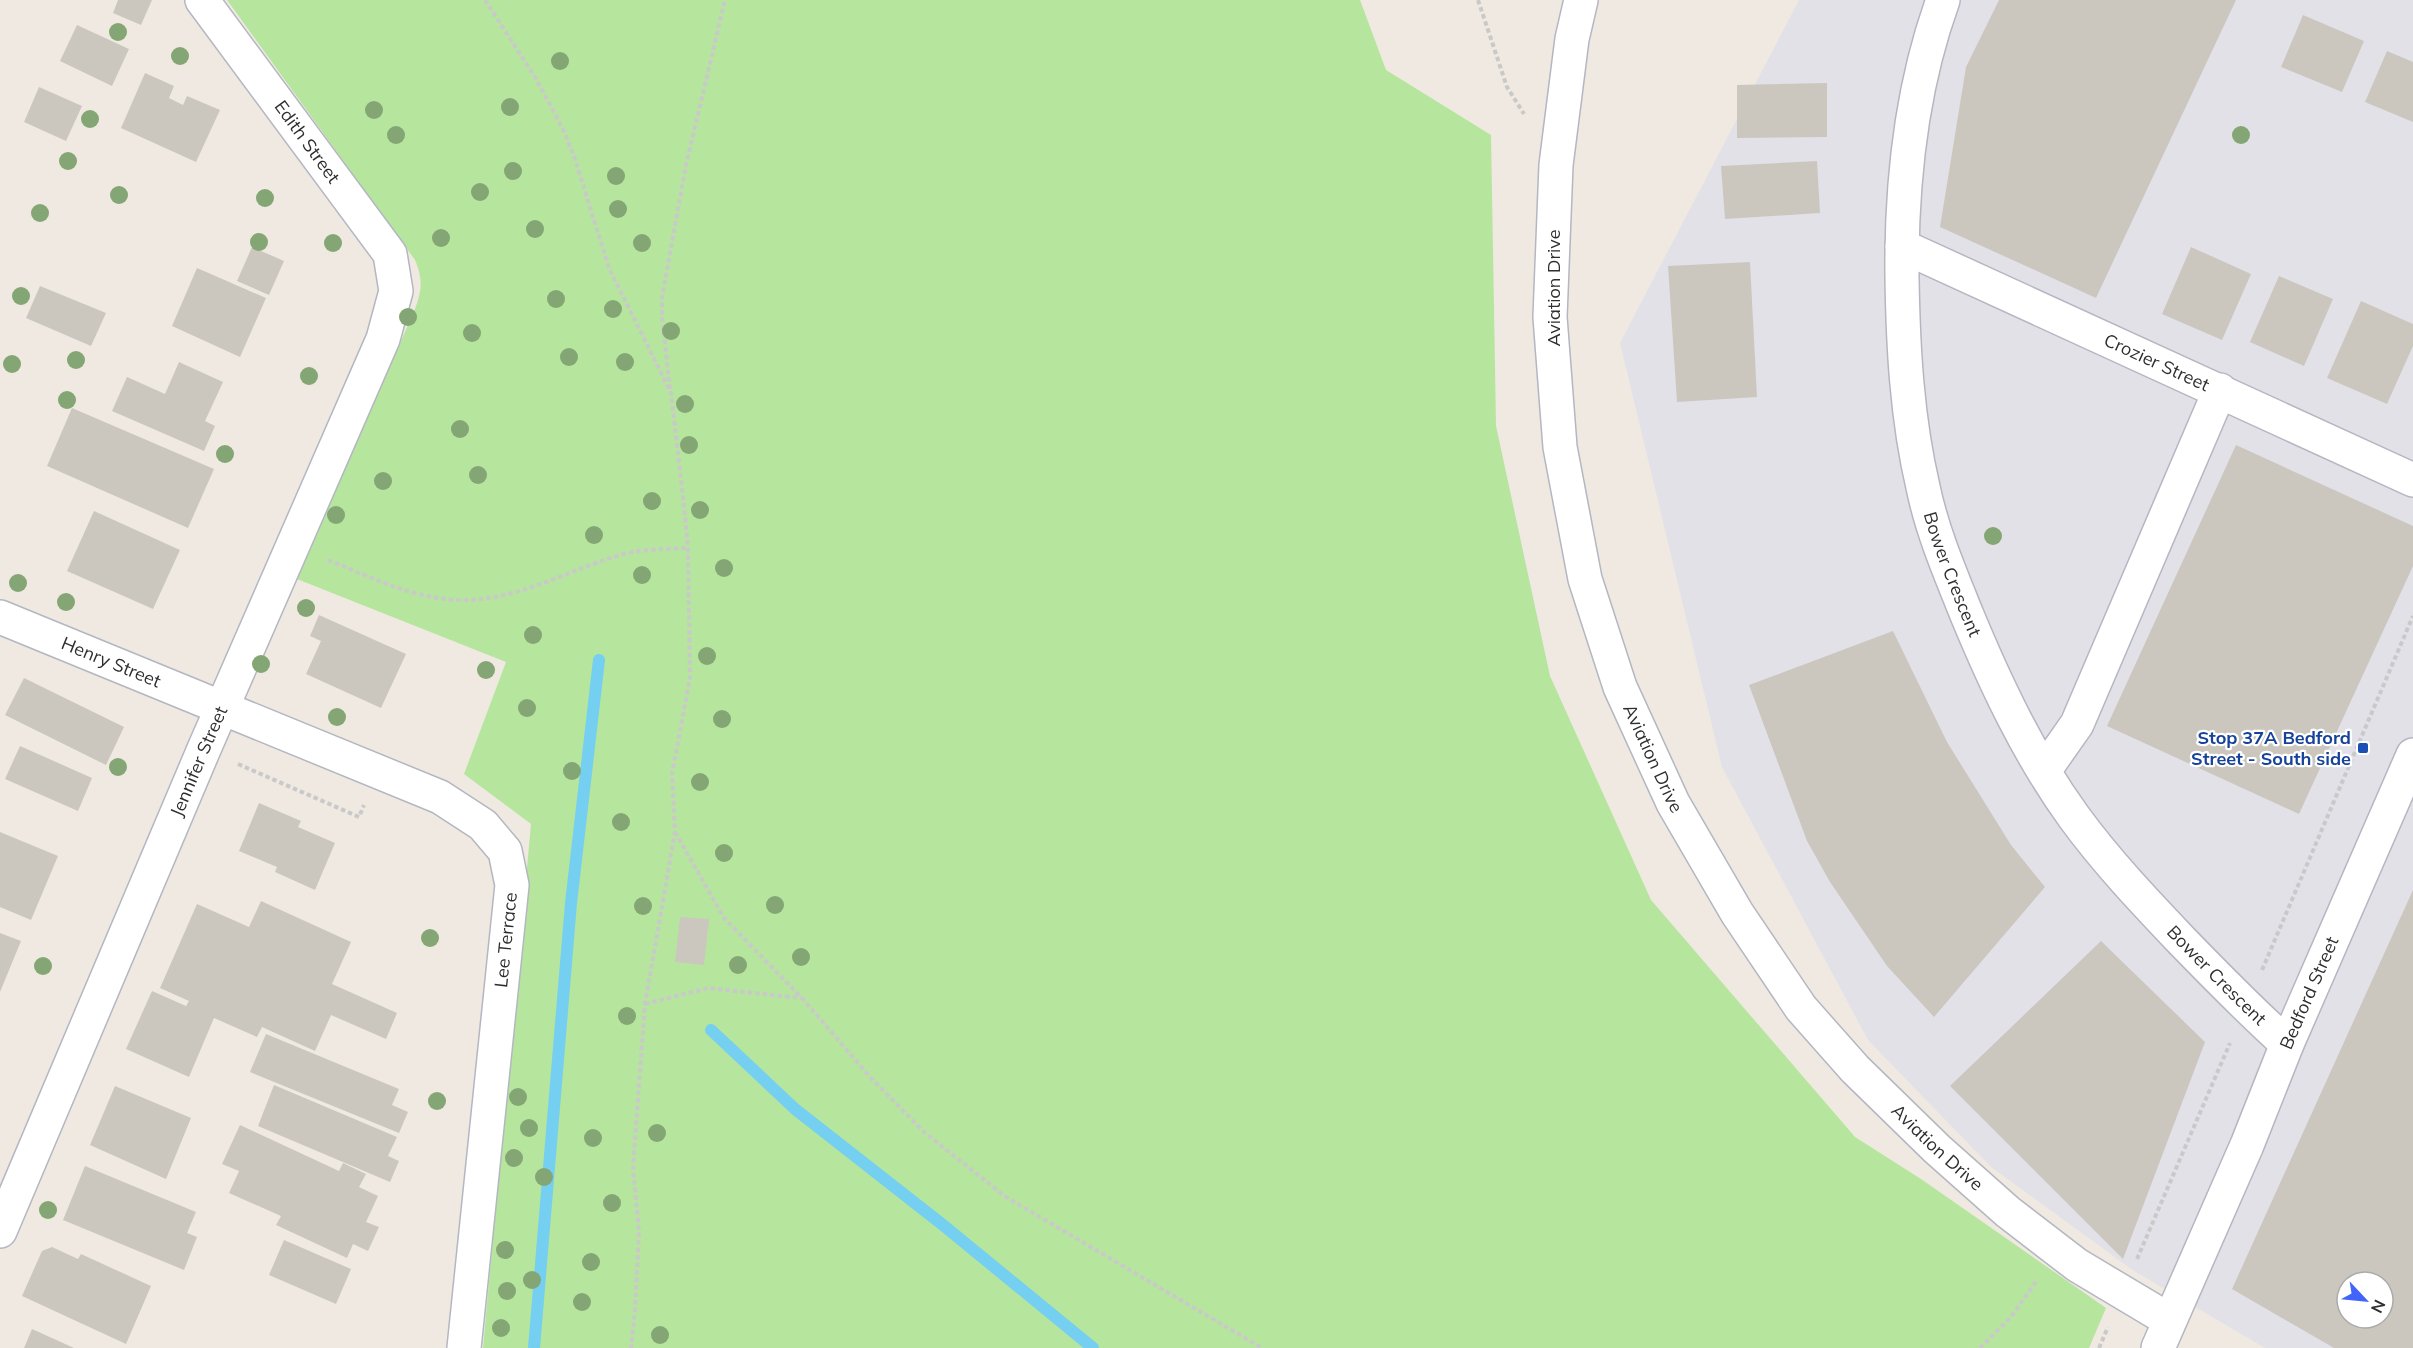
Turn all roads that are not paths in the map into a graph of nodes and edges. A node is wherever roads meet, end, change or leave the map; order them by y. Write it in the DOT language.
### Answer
graph roads {
  1 [pos="202,0"];
  2 [pos="1581,0"];
  3 [pos="1943,0"];
  4 [pos="1902,246"];
  5 [pos="396,291"];
  6 [pos="2220,390"];
  7 [pos="2413,480"];
  8 [pos="0,617"];
  9 [pos="222,707"];
  10 [pos="2413,755"];
  11 [pos="2044,771"];
  12 [pos="2286,1044"];
  13 [pos="0,1231"];
  14 [pos="2170,1339"];
  15 [pos="464,1348"];
  1 -- 5 [label="street, Edith Street"];
  2 -- 14 [label="street, Aviation Drive"];
  3 -- 4 [label="street, Bower Crescent"];
  4 -- 6 [label="street, Crozier Street"];
  4 -- 11 [label="street, Bower Crescent"];
  5 -- 9 [label="street, Jennifer Street"];
  6 -- 7 [label="street, Crozier Street"];
  6 -- 11 [label="street"];
  8 -- 9 [label="street, Henry Street"];
  9 -- 13 [label="street, Jennifer Street"];
  9 -- 15 [label="street, Lee Terrace"];
  10 -- 12 [label="street, Bedford Street"];
  11 -- 12 [label="street, Bower Crescent"];
  12 -- 14 [label="street, Bedford Street"];
}
